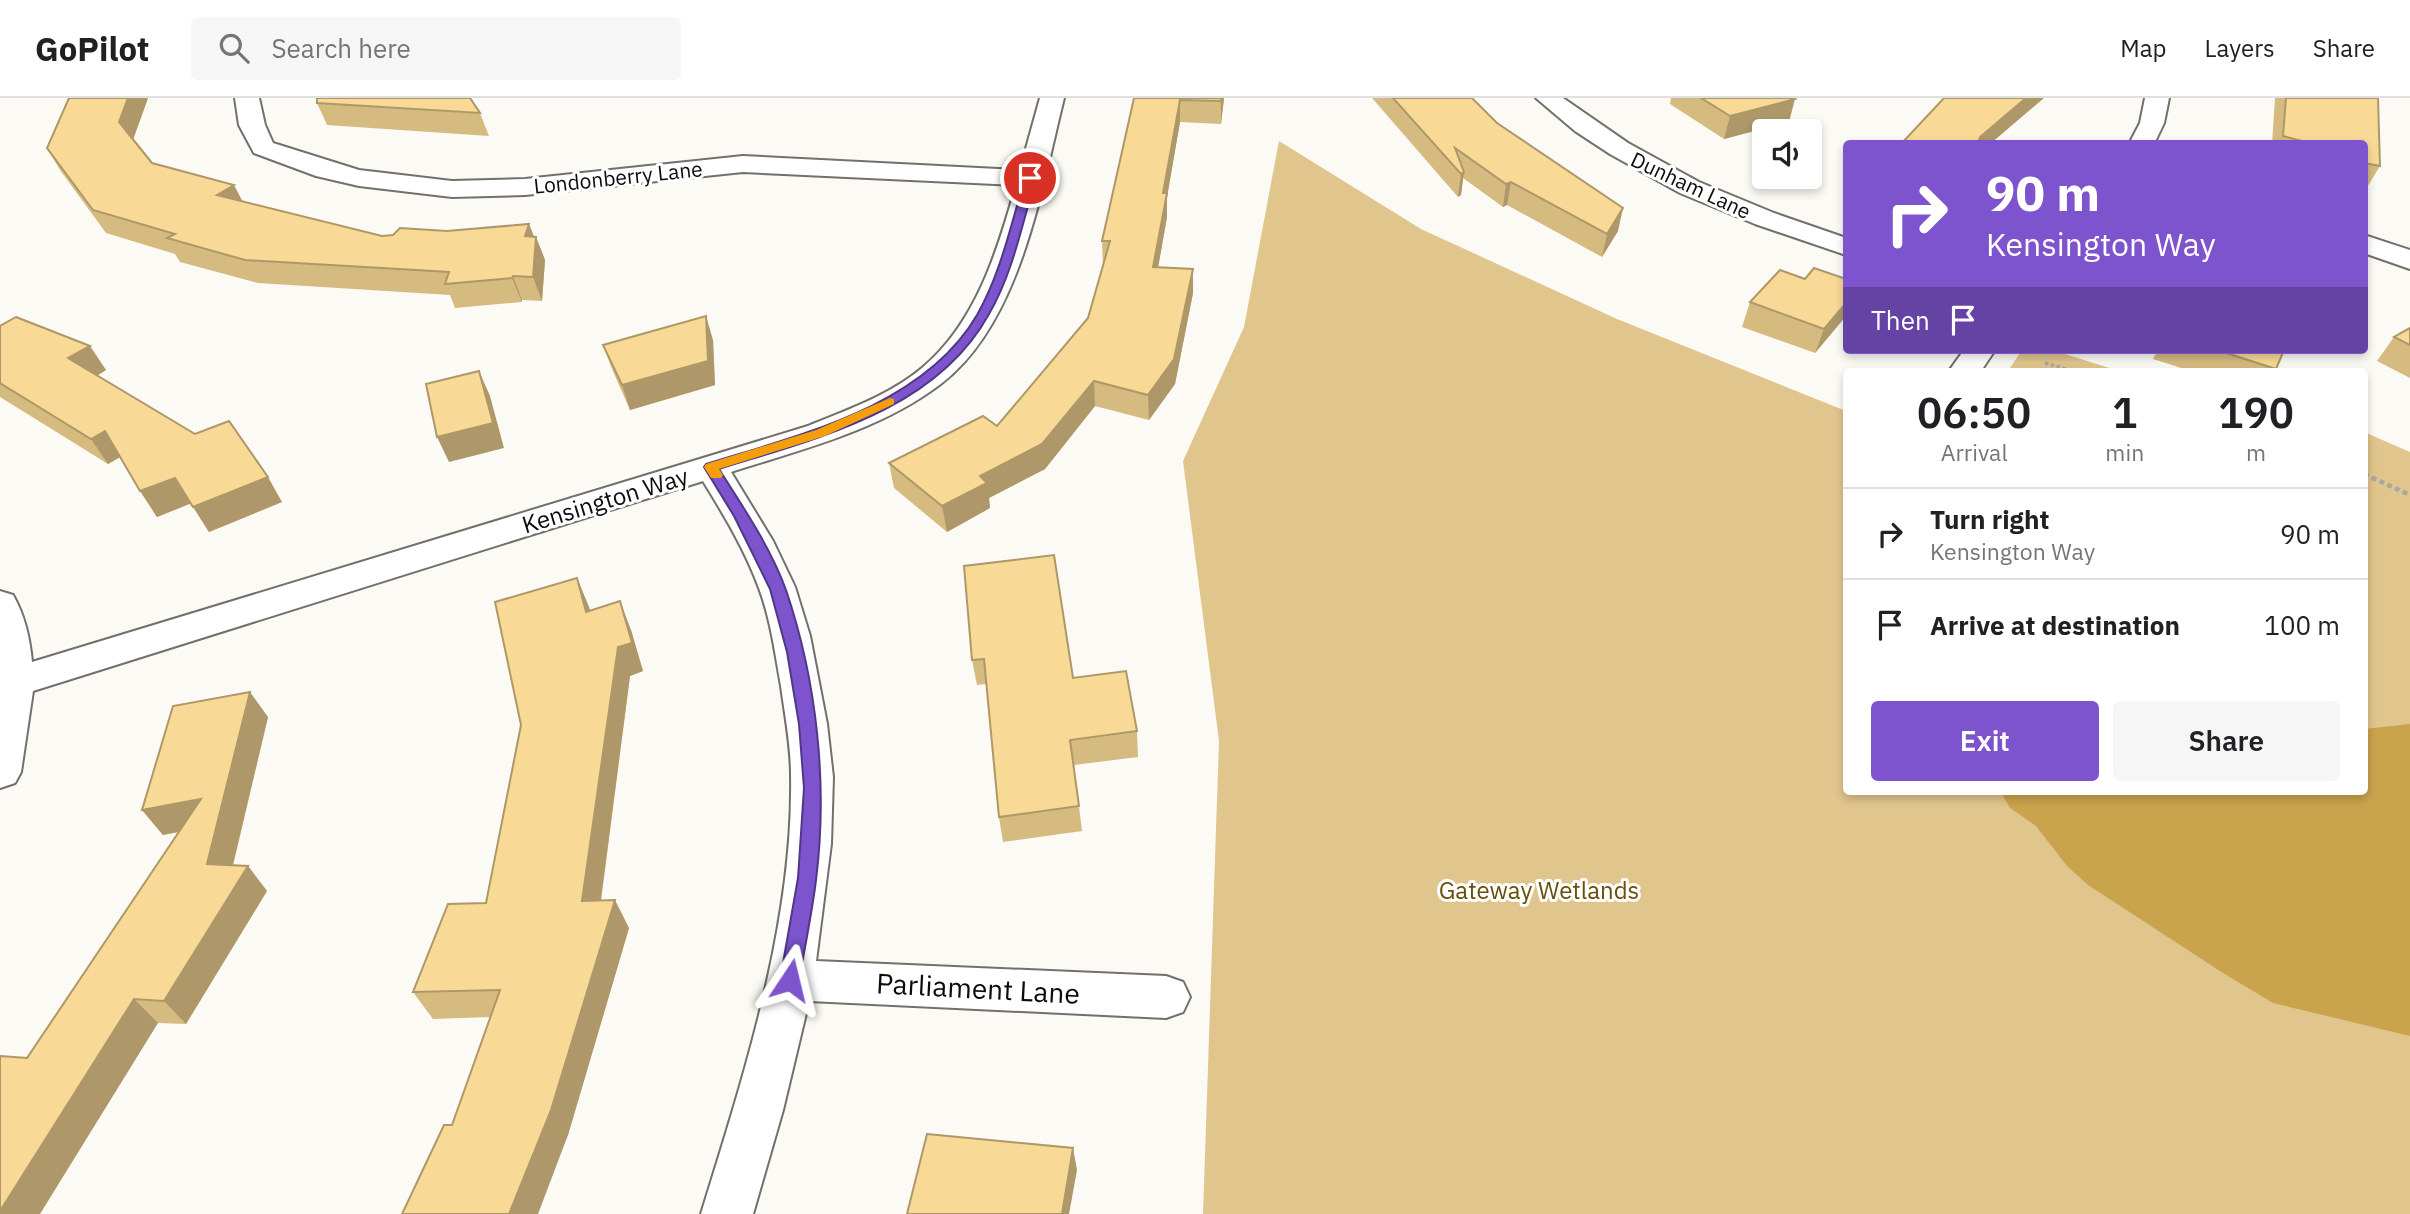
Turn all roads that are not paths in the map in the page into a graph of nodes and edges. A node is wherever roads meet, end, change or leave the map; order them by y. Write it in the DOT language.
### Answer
graph roads {
  1 [pos="247,98"];
  2 [pos="1052,98"];
  3 [pos="1548,98"];
  4 [pos="2157,98"];
  5 [pos="2143,140"];
  6 [pos="1030,178"];
  7 [pos="2368,244"];
  8 [pos="1843,246"];
  9 [pos="2410,260"];
  10 [pos="711,467"];
  11 [pos="0,604"];
  12 [pos="15,682"];
  13 [pos="0,772"];
  14 [pos="790,980"];
  15 [pos="1166,997"];
  16 [pos="727,1214"];
  1 -- 6 [label="street, Londonberry Lane"];
  2 -- 6 [label="street, Kensington Way"];
  3 -- 8 [label="street, Dunham Lane"];
  4 -- 5 [label="street"];
  6 -- 10 [label="street, Kensington Way"];
  7 -- 9 [label="street"];
  10 -- 12 [label="street, Kensington Way"];
  10 -- 14 [label="street"];
  11 -- 12 [label="street"];
  12 -- 13 [label="street"];
  14 -- 15 [label="street, Parliament Lane"];
  14 -- 16 [label="street"];
}
